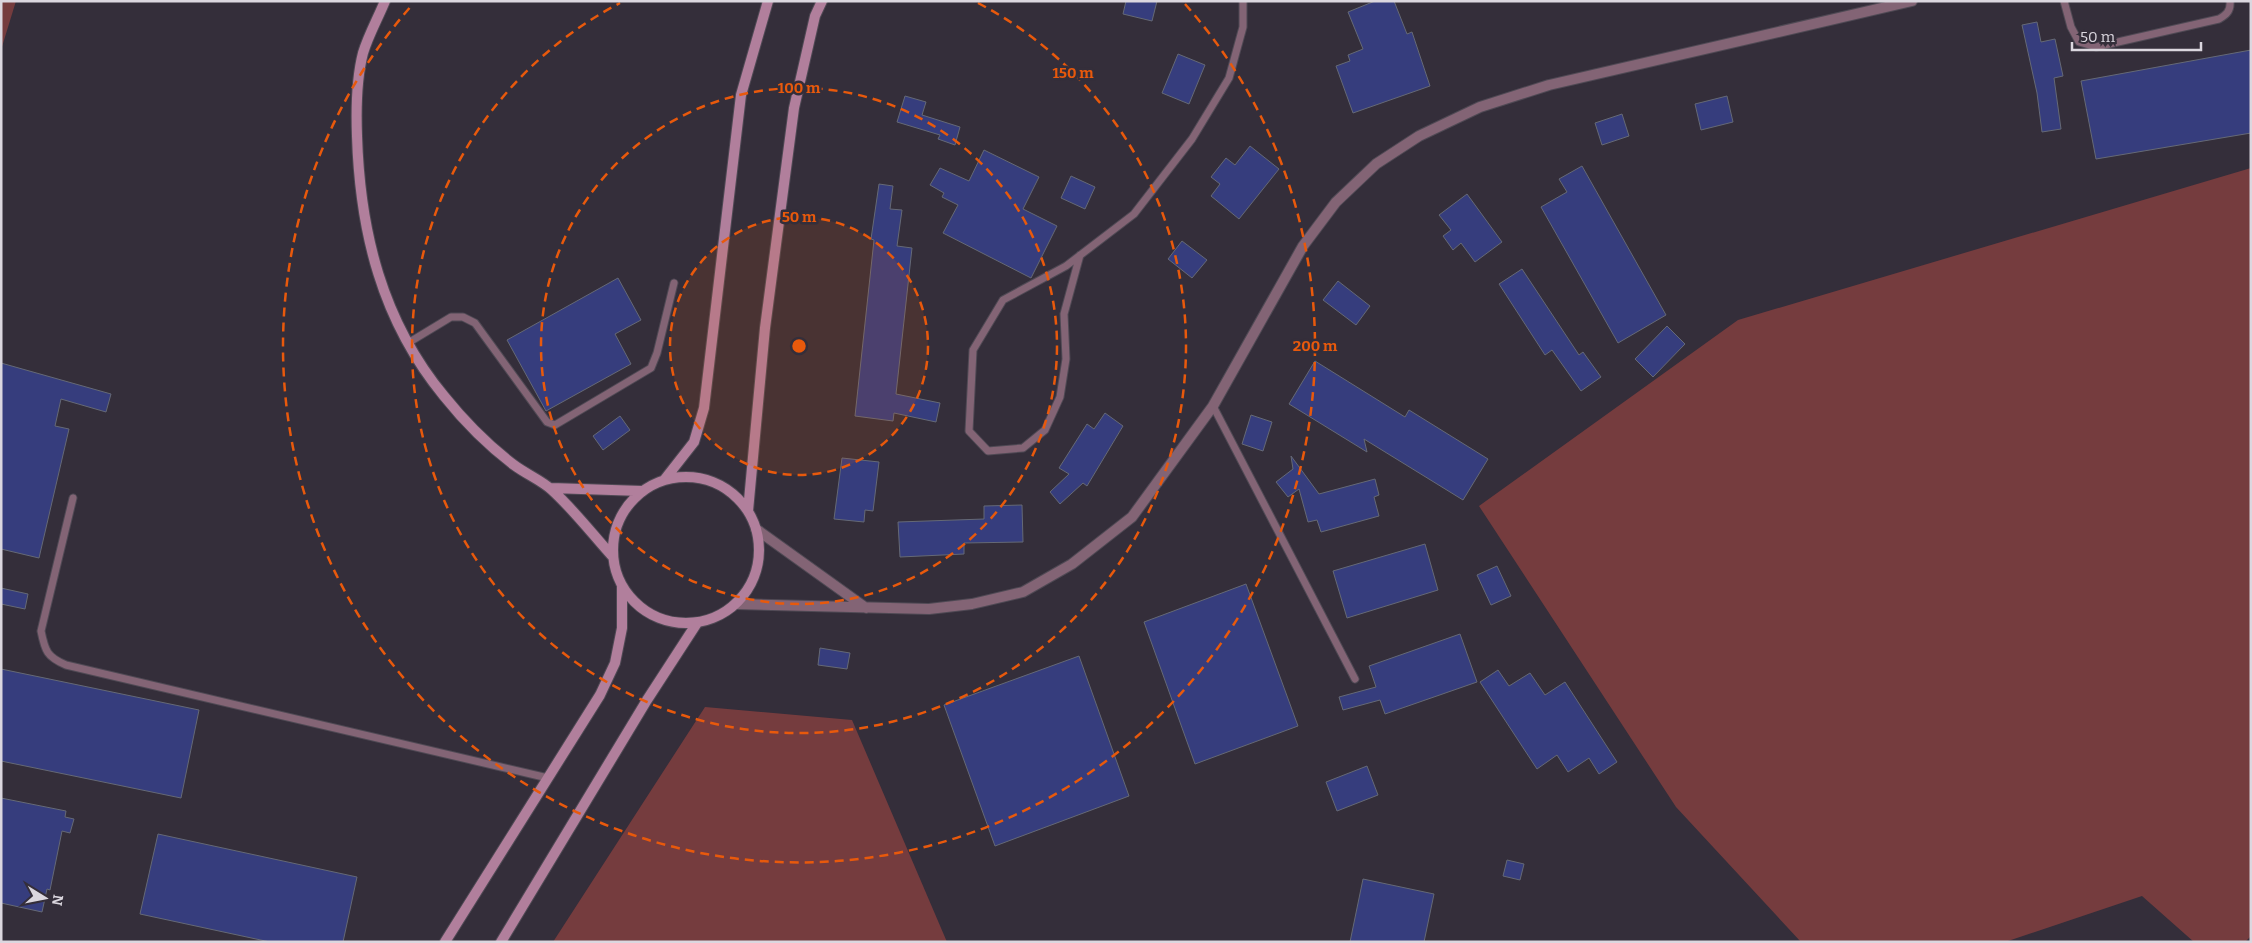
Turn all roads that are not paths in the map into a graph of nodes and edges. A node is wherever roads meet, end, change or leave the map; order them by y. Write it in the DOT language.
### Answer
graph roads {
  1 [pos="385,1"];
  2 [pos="768,1"];
  3 [pos="822,1"];
  4 [pos="1243,1"];
  5 [pos="1912,1"];
  6 [pos="2064,1"];
  7 [pos="2230,1"];
  8 [pos="1080,255"];
  9 [pos="674,283"];
  10 [pos="408,342"];
  11 [pos="1213,406"];
  12 [pos="665,479"];
  13 [pos="551,488"];
  14 [pos="642,491"];
  15 [pos="73,498"];
  16 [pos="748,511"];
  17 [pos="756,529"];
  18 [pos="613,557"];
  19 [pos="622,587"];
  20 [pos="736,604"];
  21 [pos="867,608"];
  22 [pos="697,623"];
  23 [pos="1355,679"];
  24 [pos="548,778"];
  25 [pos="445,942"];
  26 [pos="501,942"];
  1 -- 10 [label="street"];
  2 -- 12 [label="street"];
  3 -- 16 [label="street"];
  4 -- 8 [label="lane"];
  5 -- 11 [label="street"];
  6 -- 7 [label="lane"];
  8 -- 8 [label="lane"];
  9 -- 10 [label="lane"];
  10 -- 13 [label="street"];
  11 -- 21 [label="street"];
  11 -- 23 [label="lane"];
  12 -- 14 [label="street"];
  12 -- 16 [label="street"];
  13 -- 14 [label="street"];
  13 -- 18 [label="street"];
  14 -- 18 [label="street"];
  15 -- 24 [label="lane"];
  16 -- 17 [label="street"];
  17 -- 20 [label="street"];
  17 -- 21 [label="street"];
  18 -- 19 [label="street"];
  19 -- 22 [label="street"];
  19 -- 24 [label="street"];
  20 -- 21 [label="street"];
  20 -- 22 [label="street"];
  22 -- 26 [label="street"];
  24 -- 25 [label="street"];
}
